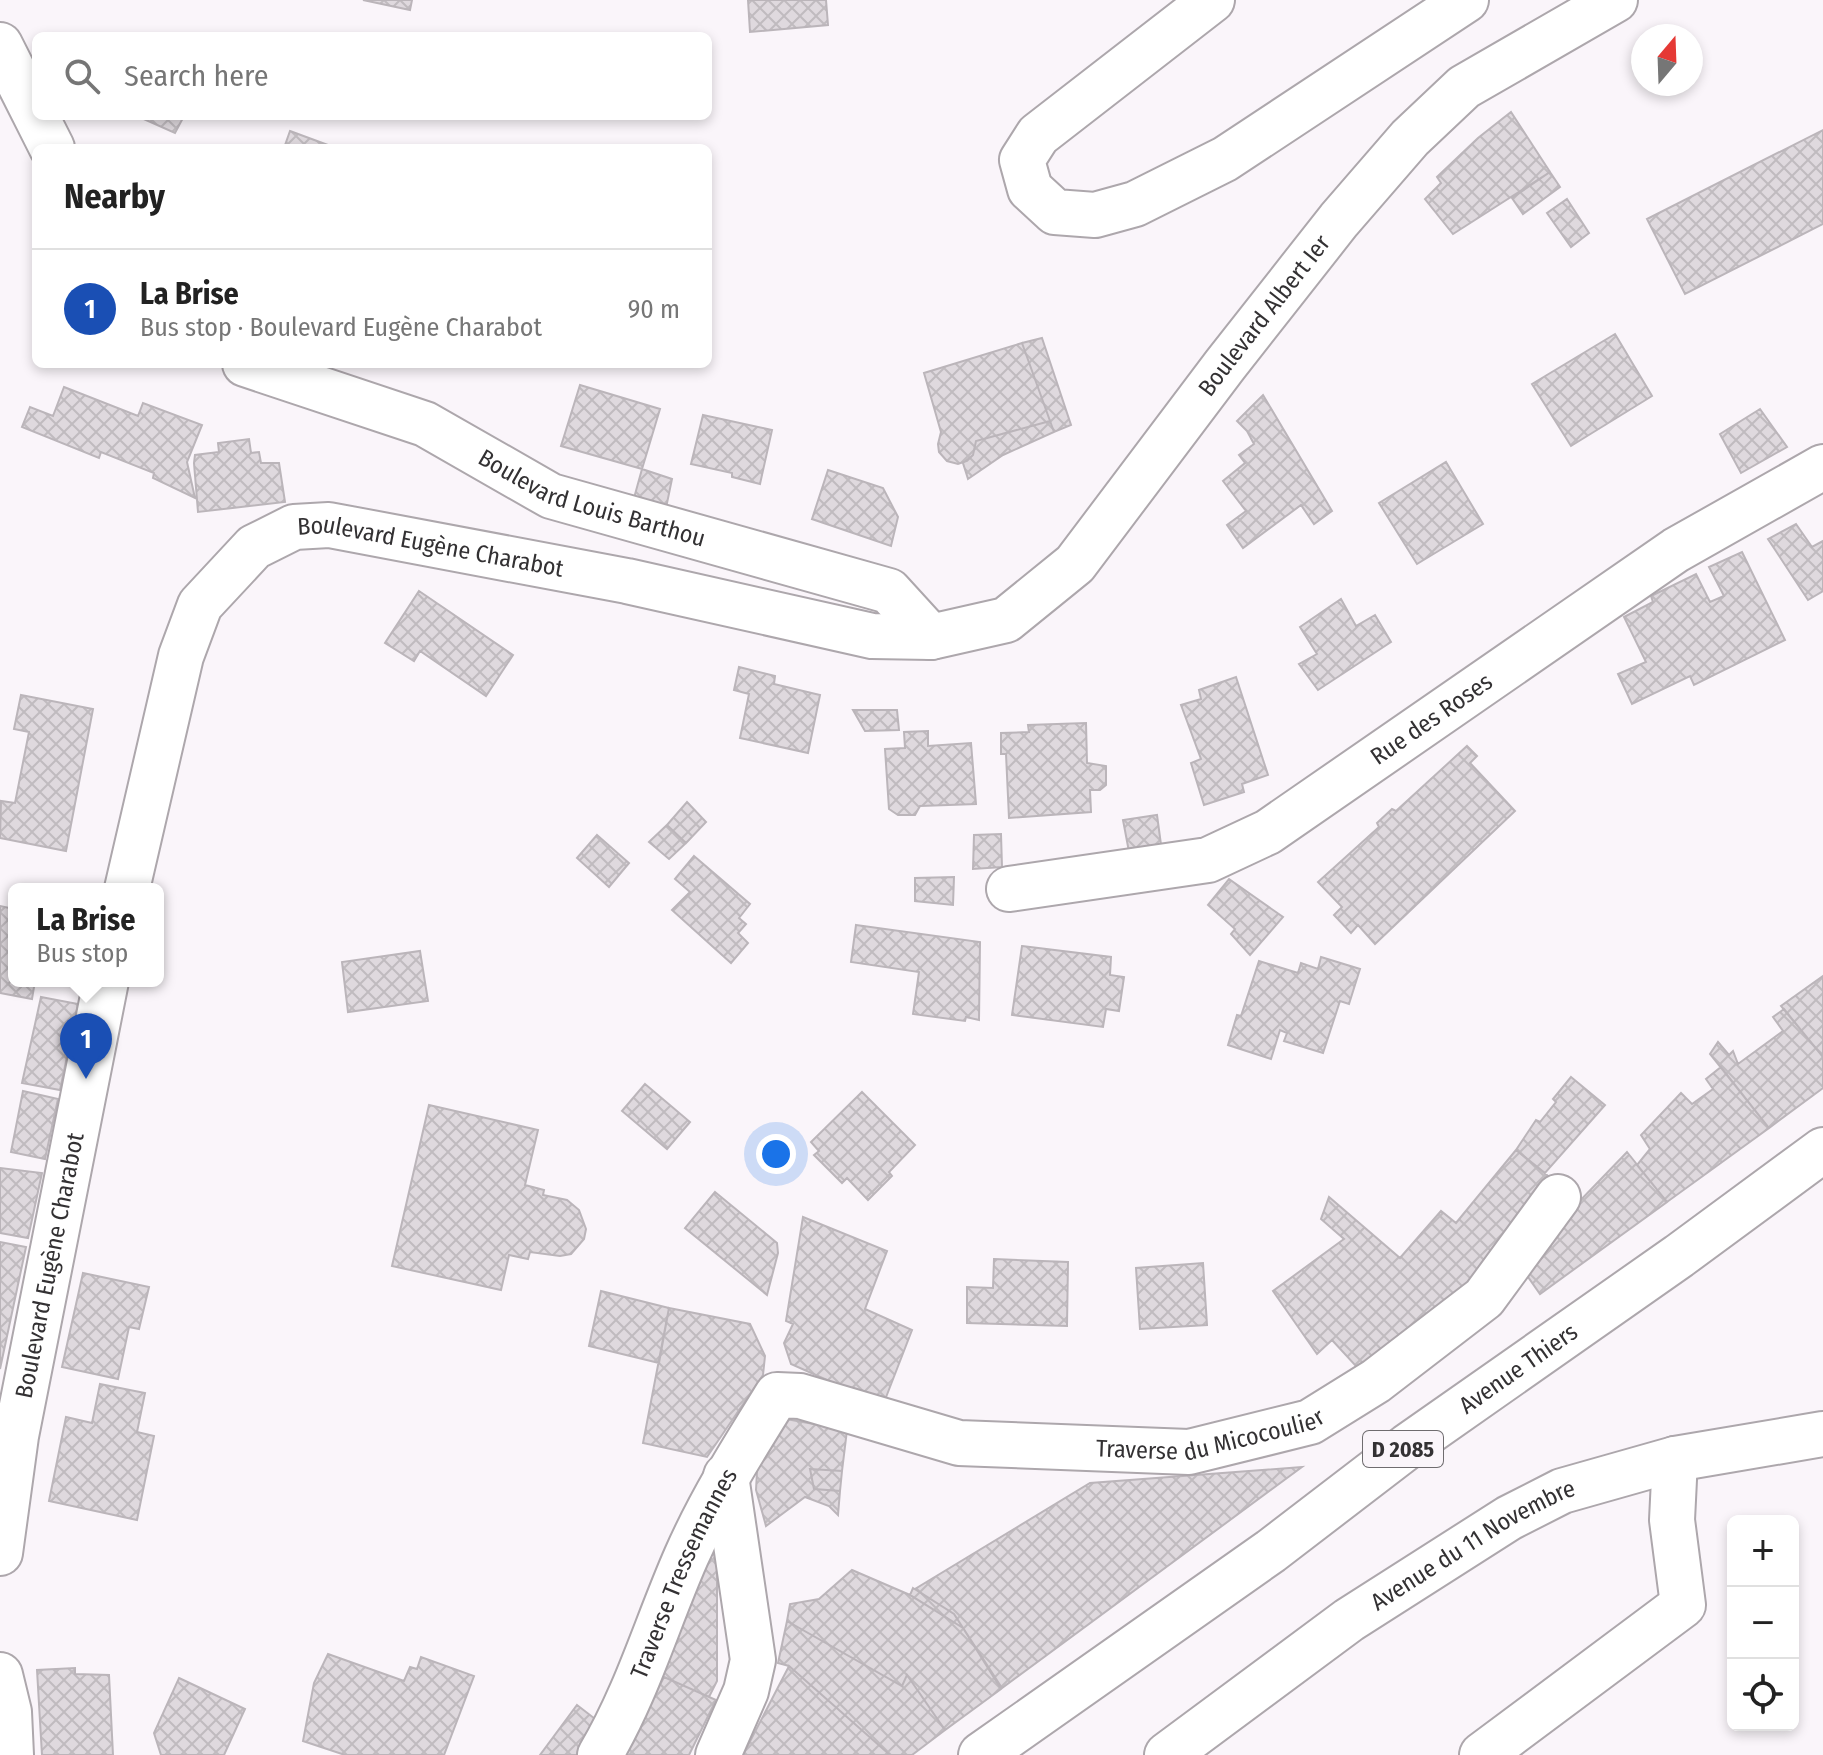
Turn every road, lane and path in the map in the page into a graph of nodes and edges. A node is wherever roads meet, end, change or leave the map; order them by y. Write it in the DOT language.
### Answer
graph roads {
  1 [pos="1212,0"];
  2 [pos="1466,0"];
  3 [pos="1615,0"];
  4 [pos="0,45"];
  5 [pos="32,108"];
  6 [pos="38,120"];
  7 [pos="50,144"];
  8 [pos="257,368"];
  9 [pos="1823,467"];
  10 [pos="931,637"];
  11 [pos="128,883"];
  12 [pos="1009,889"];
  13 [pos="105,987"];
  14 [pos="1823,1150"];
  15 [pos="1558,1197"];
  16 [pos="777,1395"];
  17 [pos="1823,1434"];
  18 [pos="1675,1459"];
  19 [pos="726,1476"];
  20 [pos="0,1553"];
  21 [pos="0,1675"];
  22 [pos="984,1754"];
  23 [pos="11,1755"];
  24 [pos="600,1755"];
  25 [pos="718,1755"];
  26 [pos="1167,1755"];
  27 [pos="1482,1755"];
  1 -- 2 [label="street"];
  3 -- 10 [label="street, Boulevard Albert Ier"];
  4 -- 5 [label="street"];
  6 -- 7 [label="street"];
  8 -- 10 [label="street, Boulevard Louis Barthou"];
  9 -- 12 [label="street, Rue des Roses"];
  10 -- 11 [label="street, Boulevard Eugène Charabot"];
  13 -- 20 [label="street, Boulevard Eugène Charabot"];
  14 -- 22 [label="street, Avenue Thiers / D 2085"];
  15 -- 16 [label="street, Traverse du Micocoulier"];
  16 -- 19 [label="street, Traverse Tressemannes"];
  17 -- 18 [label="street, Avenue du 11 Novembre"];
  18 -- 26 [label="street, Avenue du 11 Novembre"];
  18 -- 27 [label="street"];
  19 -- 24 [label="street, Traverse Tressemannes"];
  19 -- 25 [label="street"];
  21 -- 23 [label="street"];
}
